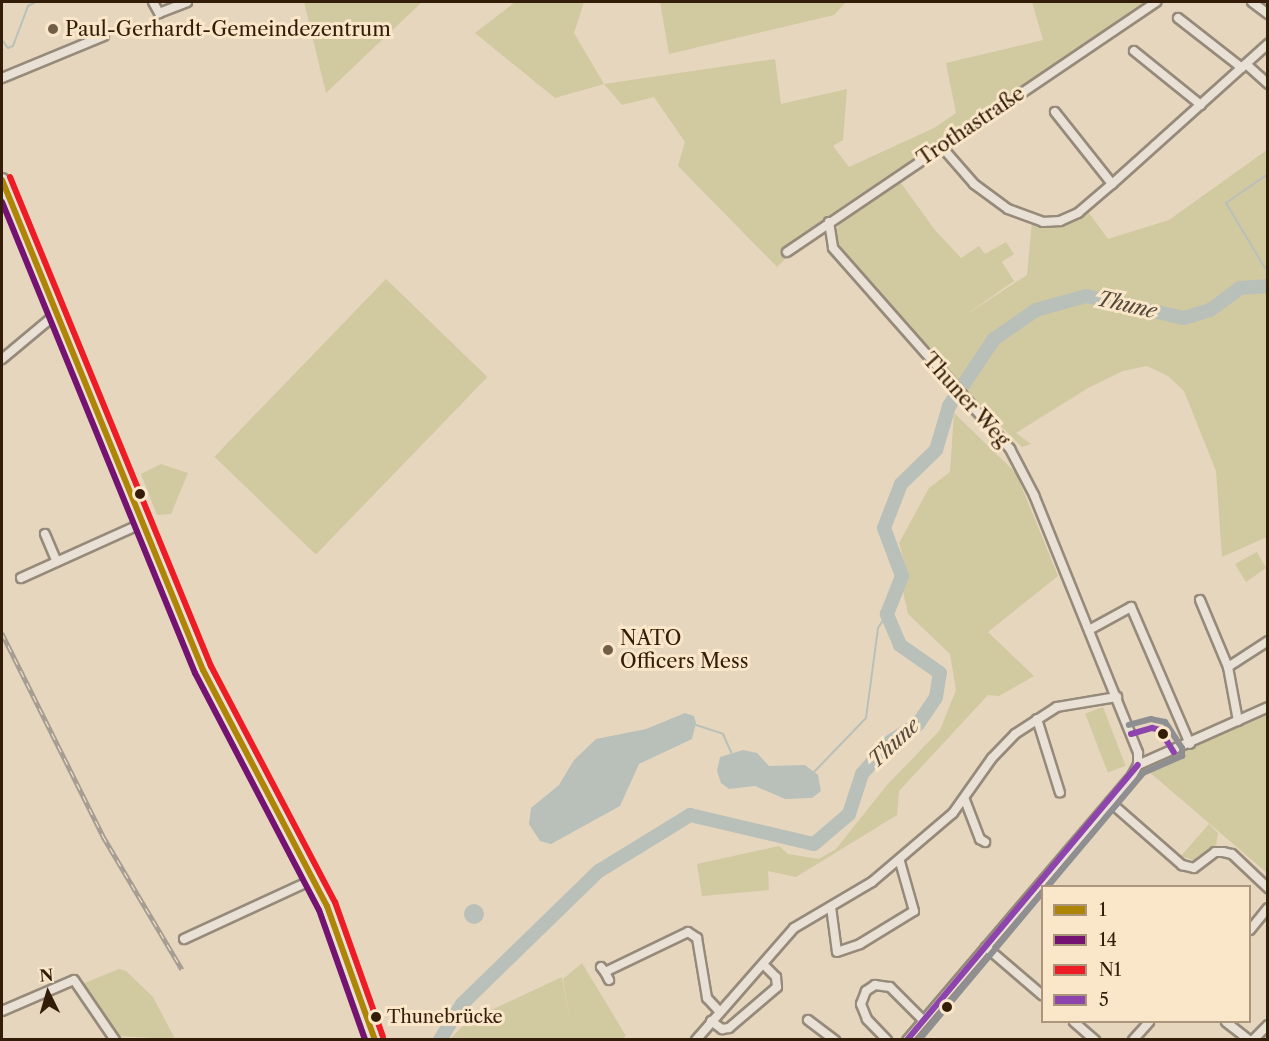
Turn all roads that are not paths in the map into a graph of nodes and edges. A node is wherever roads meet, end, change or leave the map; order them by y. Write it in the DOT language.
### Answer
graph roads {
  1 [pos="153,2"];
  2 [pos="187,2"];
  3 [pos="1156,2"];
  4 [pos="1252,2"];
  5 [pos="1268,14"];
  6 [pos="1178,18"];
  7 [pos="104,36"];
  8 [pos="1268,44"];
  9 [pos="1134,51"];
  10 [pos="1244,66"];
  11 [pos="2,78"];
  12 [pos="1268,84"];
  13 [pos="1201,105"];
  14 [pos="1055,112"];
  15 [pos="941,146"];
  16 [pos="2,180"];
  17 [pos="1112,184"];
  18 [pos="829,222"];
  19 [pos="787,252"];
  20 [pos="56,314"];
  21 [pos="2,359"];
  22 [pos="143,523"];
  23 [pos="45,534"];
  24 [pos="57,562"];
  25 [pos="21,578"];
  26 [pos="1200,600"];
  27 [pos="1089,630"];
  28 [pos="1268,640"];
  29 [pos="1228,667"];
  30 [pos="1117,697"];
  31 [pos="1268,707"];
  32 [pos="1037,719"];
  33 [pos="1238,721"];
  34 [pos="1190,744"];
  35 [pos="1138,765"];
  36 [pos="1060,793"];
  37 [pos="966,800"];
  38 [pos="1110,802"];
  39 [pos="985,842"];
  40 [pos="900,862"];
  41 [pos="314,879"];
  42 [pos="1268,888"];
  43 [pos="831,907"];
  44 [pos="1268,908"];
  45 [pos="1251,929"];
  46 [pos="184,939"];
  47 [pos="986,947"];
  48 [pos="763,964"];
  49 [pos="605,973"];
  50 [pos="1041,994"];
  51 [pos="2,1011"];
  52 [pos="719,1011"];
  53 [pos="808,1020"];
  54 [pos="923,1020"];
  55 [pos="711,1021"];
  56 [pos="1075,1023"];
  57 [pos="1148,1023"];
  58 [pos="1227,1023"];
  59 [pos="1268,1025"];
  60 [pos="1092,1039"];
  61 [pos="115,1040"];
  62 [pos="375,1040"];
  63 [pos="696,1040"];
  64 [pos="835,1040"];
  65 [pos="887,1040"];
  66 [pos="907,1040"];
  67 [pos="1134,1040"];
  68 [pos="1251,1040"];
  1 -- 2 [label="street"];
  3 -- 15 [label="street, Trothastraße"];
  4 -- 5 [label="street"];
  6 -- 10 [label="street"];
  7 -- 11 [label="street"];
  8 -- 10 [label="street"];
  9 -- 13 [label="street"];
  10 -- 12 [label="street"];
  10 -- 13 [label="street"];
  13 -- 17 [label="street"];
  14 -- 17 [label="street"];
  15 -- 17 [label="street"];
  15 -- 18 [label="street, Trothastraße"];
  16 -- 20 [label="main road"];
  18 -- 19 [label="street, Trothastraße"];
  18 -- 27 [label="street, Thuner Weg"];
  20 -- 21 [label="street"];
  20 -- 22 [label="main road"];
  22 -- 24 [label="street"];
  22 -- 41 [label="main road"];
  23 -- 24 [label="street"];
  24 -- 25 [label="street"];
  26 -- 29 [label="street"];
  27 -- 30 [label="street, Thuner Weg"];
  27 -- 34 [label="street"];
  28 -- 29 [label="street"];
  29 -- 33 [label="street"];
  30 -- 32 [label="street"];
  30 -- 35 [label="street, Thuner Weg"];
  31 -- 33 [label="street"];
  32 -- 36 [label="street"];
  32 -- 37 [label="street"];
  33 -- 34 [label="street"];
  34 -- 35 [label="street"];
  35 -- 38 [label="street"];
  37 -- 39 [label="street"];
  37 -- 40 [label="street"];
  38 -- 42 [label="street"];
  38 -- 47 [label="street"];
  40 -- 43 [label="street"];
  40 -- 43 [label="street"];
  41 -- 46 [label="street"];
  41 -- 62 [label="main road"];
  43 -- 48 [label="street"];
  44 -- 45 [label="street"];
  47 -- 50 [label="street"];
  47 -- 54 [label="street"];
  48 -- 52 [label="street"];
  48 -- 55 [label="street"];
  49 -- 52 [label="street"];
  51 -- 61 [label="street"];
  52 -- 55 [label="street"];
  53 -- 64 [label="street"];
  54 -- 65 [label="street"];
  54 -- 66 [label="street"];
  55 -- 63 [label="street"];
  56 -- 60 [label="street"];
  57 -- 67 [label="street"];
  58 -- 68 [label="street"];
  59 -- 68 [label="street"];
}
